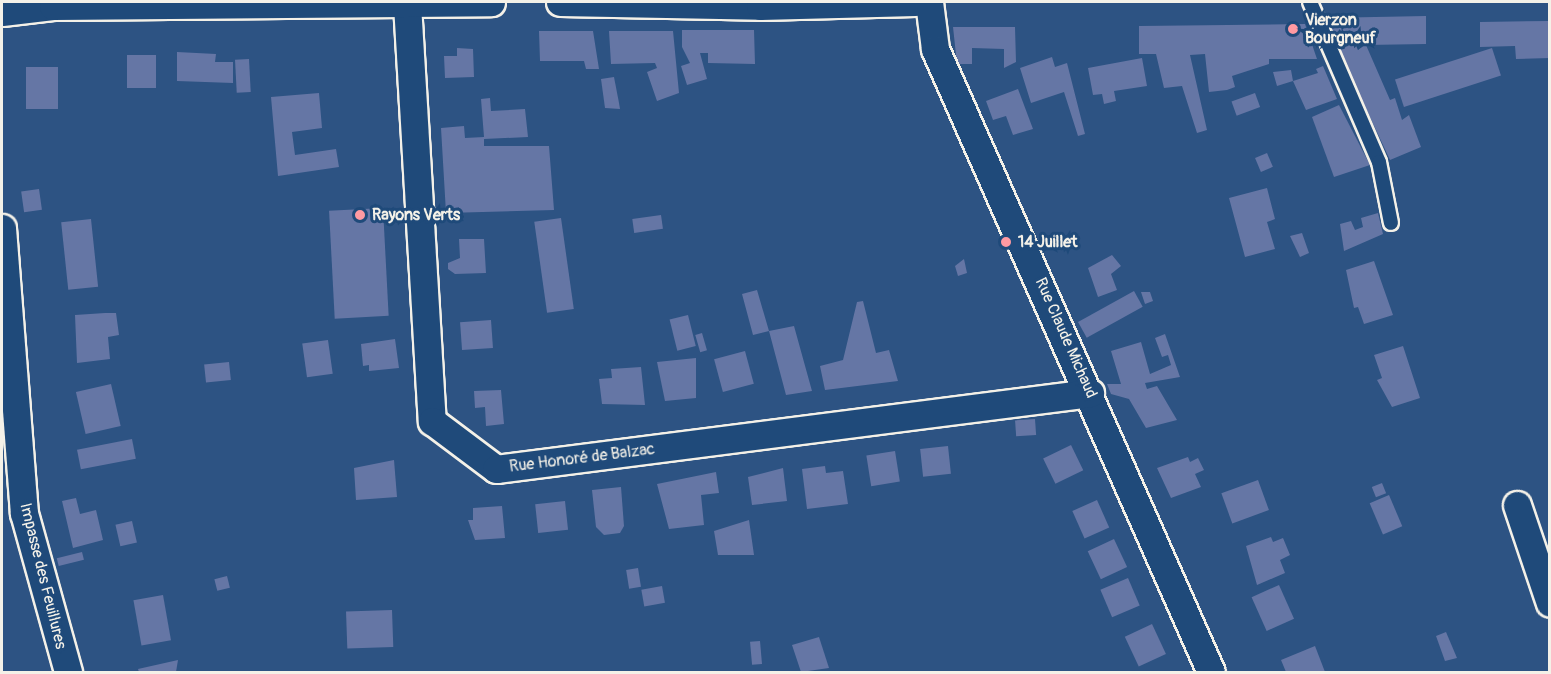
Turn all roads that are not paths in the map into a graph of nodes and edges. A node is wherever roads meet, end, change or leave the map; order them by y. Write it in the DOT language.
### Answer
graph roads {
  1 [pos="491,2"];
  2 [pos="560,2"];
  3 [pos="915,2"];
  4 [pos="929,2"];
  5 [pos="1310,2"];
  6 [pos="407,4"];
  7 [pos="2,12"];
  8 [pos="1391,223"];
  9 [pos="2,228"];
  10 [pos="1090,393"];
  11 [pos="1517,506"];
  12 [pos="1550,603"];
  13 [pos="68,672"];
  14 [pos="1211,672"];
  1 -- 6 [label="street"];
  2 -- 3 [label="street"];
  4 -- 10 [label="street, Rue Claude Michaud"];
  5 -- 8 [label="lane"];
  6 -- 7 [label="street"];
  6 -- 10 [label="street, Rue Honoré de Balzac"];
  9 -- 13 [label="street, Impasse des Feuillures"];
  10 -- 14 [label="street, Rue Claude Michaud"];
  11 -- 12 [label="street"];
}
